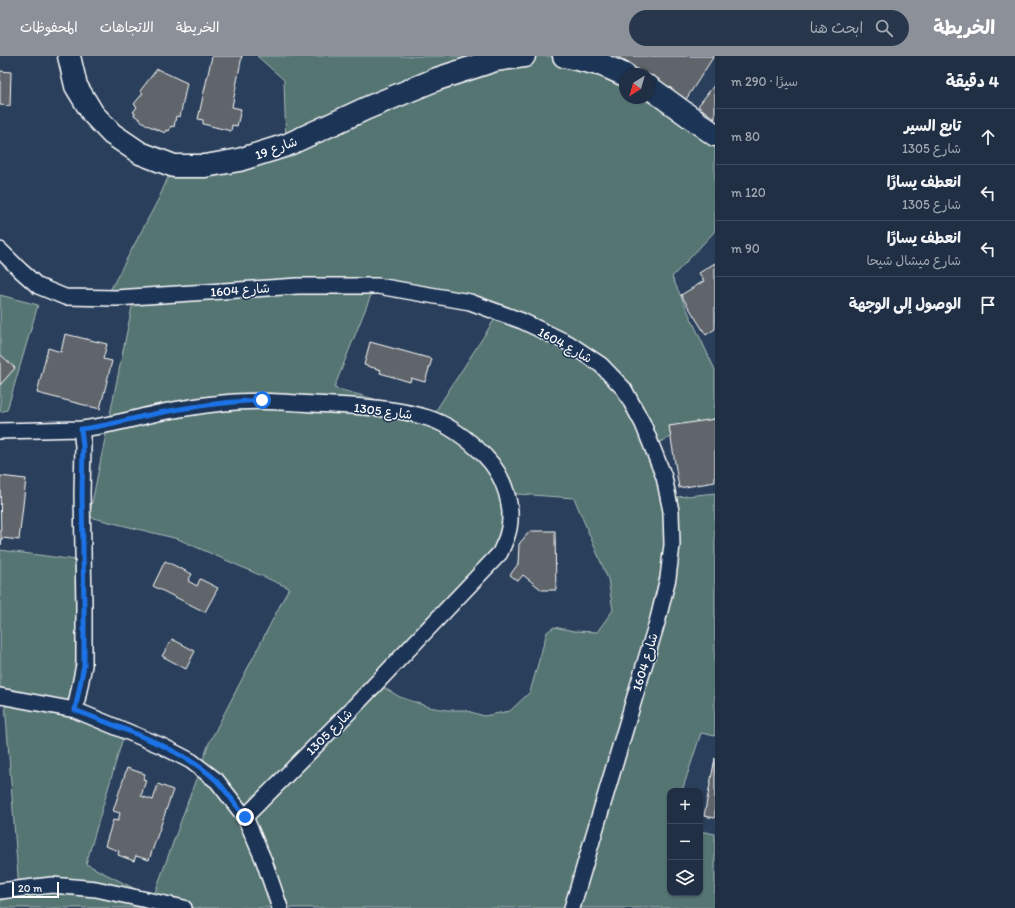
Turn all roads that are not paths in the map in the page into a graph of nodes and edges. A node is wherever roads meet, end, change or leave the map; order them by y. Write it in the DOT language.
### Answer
graph roads {
  1 [pos="69,56"];
  2 [pos="524,56"];
  3 [pos="564,56"];
  4 [pos="619,72"];
  5 [pos="655,91"];
  6 [pos="715,135"];
  7 [pos="0,250"];
  8 [pos="81,429"];
  9 [pos="0,430"];
  10 [pos="0,696"];
  11 [pos="75,710"];
  12 [pos="245,817"];
  13 [pos="0,891"];
  14 [pos="184,908"];
  15 [pos="280,908"];
  16 [pos="572,908"];
  1 -- 2 [label="main road, شارع 19"];
  3 -- 4 [label="main road"];
  5 -- 6 [label="main road"];
  7 -- 16 [label="street, شارع 1604"];
  8 -- 9 [label="street, شارع 1305"];
  8 -- 11 [label="street"];
  8 -- 12 [label="street, شارع 1305"];
  10 -- 11 [label="street"];
  11 -- 12 [label="street"];
  12 -- 15 [label="street"];
  13 -- 14 [label="street"];
}
